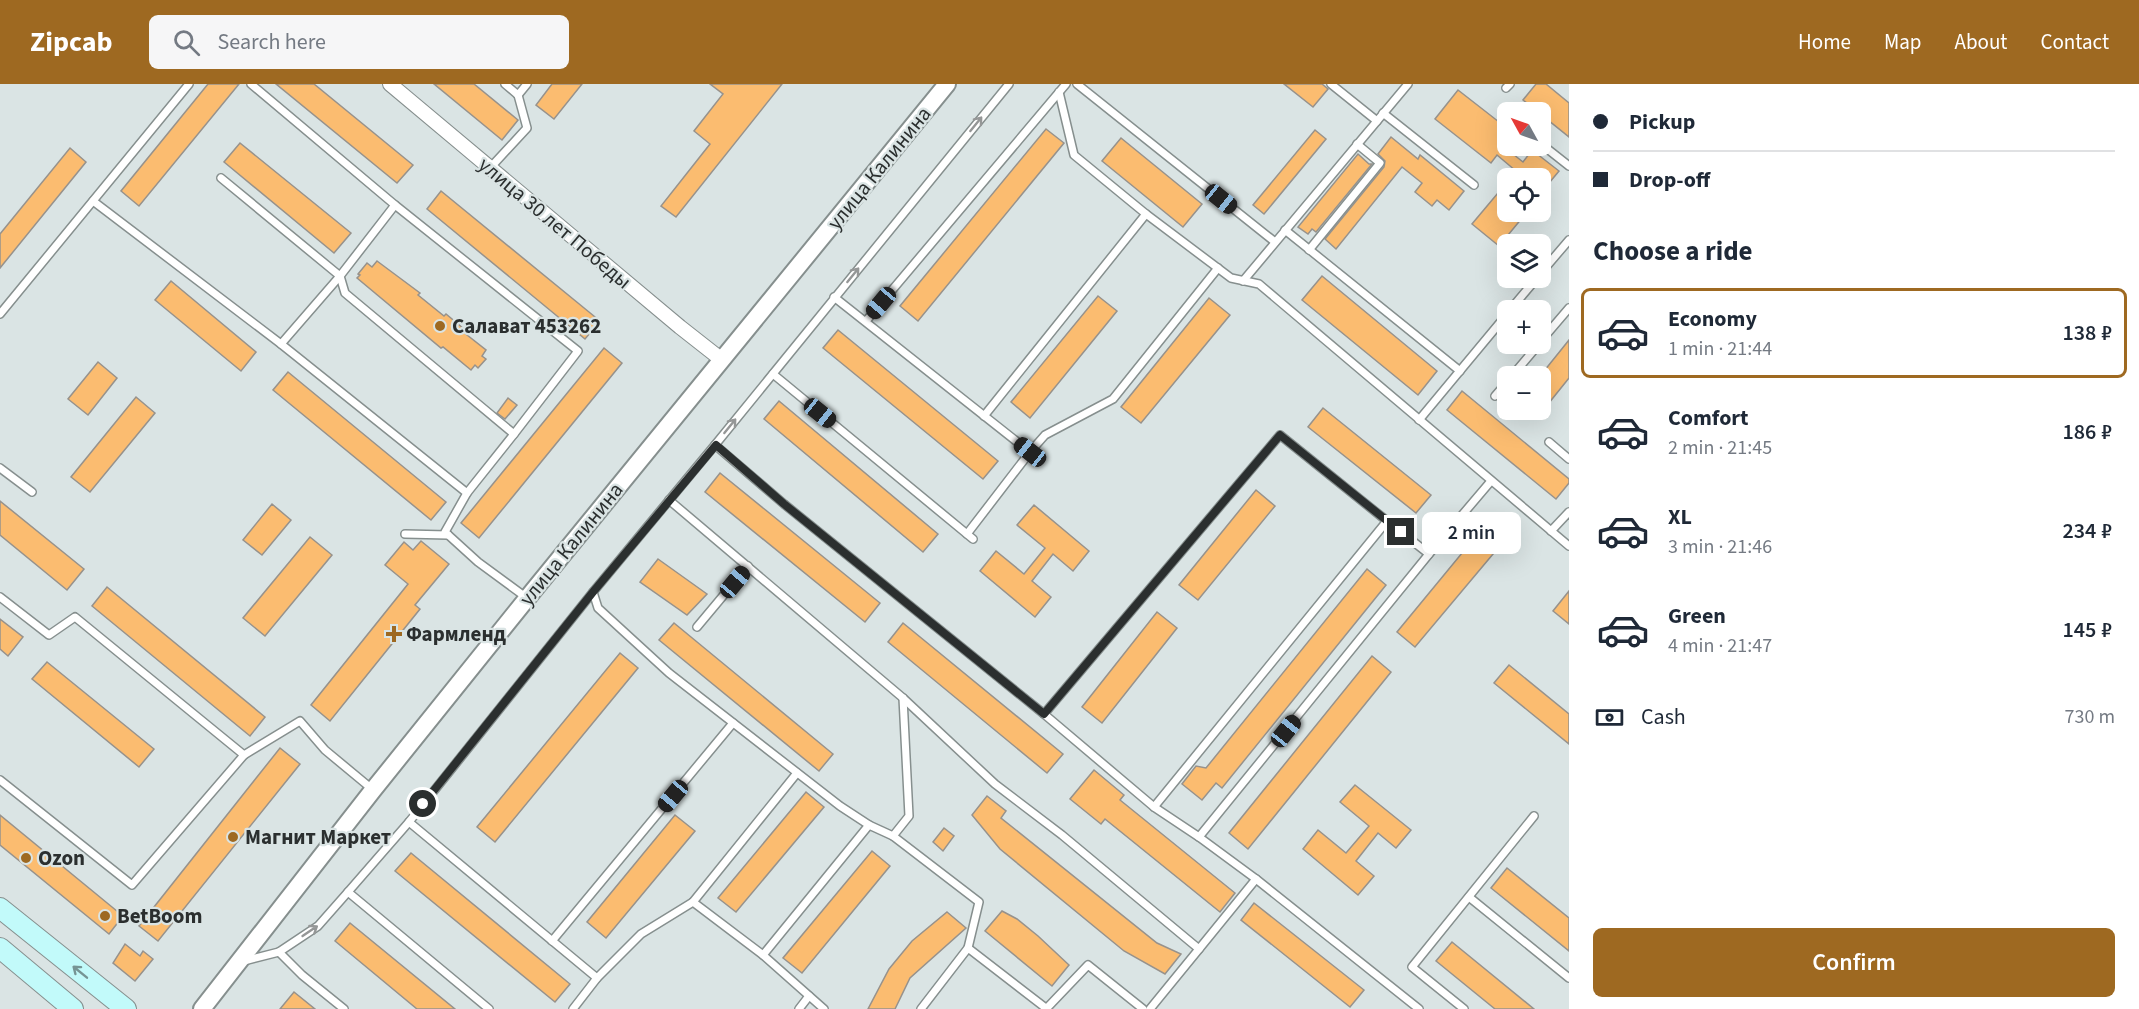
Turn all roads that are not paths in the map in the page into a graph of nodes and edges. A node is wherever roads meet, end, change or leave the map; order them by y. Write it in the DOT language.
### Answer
graph roads {
  1 [pos="189,84"];
  2 [pos="251,84"];
  3 [pos="390,84"];
  4 [pos="505,84"];
  5 [pos="527,84"];
  6 [pos="947,84"];
  7 [pos="1008,84"];
  8 [pos="1066,84"];
  9 [pos="1077,84"];
  10 [pos="1331,84"];
  11 [pos="1408,84"];
  12 [pos="1059,92"];
  13 [pos="518,95"];
  14 [pos="1383,113"];
  15 [pos="1377,121"];
  16 [pos="1357,144"];
  17 [pos="1551,152"];
  18 [pos="1569,166"];
  19 [pos="490,168"];
  20 [pos="221,178"];
  21 [pos="1474,184"];
  22 [pos="93,201"];
  23 [pos="395,205"];
  24 [pos="1146,214"];
  25 [pos="1285,230"];
  26 [pos="1569,240"];
  27 [pos="1275,242"];
  28 [pos="1309,250"];
  29 [pos="1551,261"];
  30 [pos="1218,268"];
  31 [pos="340,276"];
  32 [pos="1243,281"];
  33 [pos="1529,288"];
  34 [pos="834,297"];
  35 [pos="1519,300"];
  36 [pos="1569,308"];
  37 [pos="0,314"];
  38 [pos="866,321"];
  39 [pos="1497,326"];
  40 [pos="1551,330"];
  41 [pos="281,344"];
  42 [pos="1531,354"];
  43 [pos="722,360"];
  44 [pos="1520,366"];
  45 [pos="1460,370"];
  46 [pos="772,374"];
  47 [pos="1497,394"];
  48 [pos="1495,396"];
  49 [pos="984,416"];
  50 [pos="1419,420"];
  51 [pos="514,434"];
  52 [pos="1549,442"];
  53 [pos="716,445"];
  54 [pos="1030,452"];
  55 [pos="1569,459"];
  56 [pos="0,468"];
  57 [pos="1491,481"];
  58 [pos="32,492"];
  59 [pos="467,493"];
  60 [pos="669,500"];
  61 [pos="1569,512"];
  62 [pos="1387,521"];
  63 [pos="1551,531"];
  64 [pos="405,534"];
  65 [pos="448,535"];
  66 [pos="1569,546"];
  67 [pos="1429,554"];
  68 [pos="748,566"];
  69 [pos="593,592"];
  70 [pos="0,597"];
  71 [pos="527,598"];
  72 [pos="697,627"];
  73 [pos="903,698"];
  74 [pos="1044,714"];
  75 [pos="733,723"];
  76 [pos="244,755"];
  77 [pos="797,773"];
  78 [pos="0,780"];
  79 [pos="373,789"];
  80 [pos="1154,807"];
  81 [pos="1534,816"];
  82 [pos="409,822"];
  83 [pos="869,825"];
  84 [pos="893,836"];
  85 [pos="1200,837"];
  86 [pos="1256,879"];
  87 [pos="348,892"];
  88 [pos="1469,897"];
  89 [pos="693,902"];
  90 [pos="0,908"];
  91 [pos="552,941"];
  92 [pos="0,948"];
  93 [pos="968,948"];
  94 [pos="1199,949"];
  95 [pos="279,952"];
  96 [pos="763,955"];
  97 [pos="238,963"];
  98 [pos="597,978"];
  99 [pos="1569,978"];
  100 [pos="809,996"];
  101 [pos="73,1009"];
  102 [pos="126,1009"];
  103 [pos="202,1009"];
  104 [pos="344,1009"];
  105 [pos="489,1009"];
  106 [pos="573,1009"];
  107 [pos="799,1009"];
  108 [pos="824,1009"];
  109 [pos="921,1009"];
  110 [pos="1047,1009"];
  111 [pos="1143,1009"];
  112 [pos="1150,1009"];
  113 [pos="1419,1009"];
  114 [pos="1464,1009"];
  1 -- 22 [label="lane"];
  2 -- 23 [label="lane"];
  3 -- 19 [label="street, улица 30 лет Победы"];
  4 -- 13 [label="lane"];
  5 -- 13 [label="lane"];
  6 -- 43 [label="street, улица Калинина"];
  34 -- 7 [label="lane, one-way"];
  8 -- 12 [label="lane"];
  9 -- 27 [label="lane"];
  10 -- 15 [label="lane"];
  11 -- 14 [label="lane"];
  12 -- 24 [label="lane"];
  12 -- 38 [label="lane"];
  13 -- 19 [label="lane"];
  14 -- 15 [label="lane"];
  14 -- 21 [label="lane"];
  15 -- 16 [label="lane"];
  16 -- 25 [label="lane"];
  16 -- 28 [label="lane"];
  17 -- 18 [label="lane"];
  19 -- 43 [label="street, улица 30 лет Победы"];
  20 -- 31 [label="lane"];
  22 -- 37 [label="lane"];
  22 -- 41 [label="lane"];
  23 -- 31 [label="lane"];
  23 -- 51 [label="lane"];
  24 -- 30 [label="lane"];
  24 -- 49 [label="lane"];
  25 -- 27 [label="lane"];
  25 -- 28 [label="lane"];
  26 -- 29 [label="lane"];
  27 -- 32 [label="lane"];
  28 -- 45 [label="lane"];
  30 -- 32 [label="lane"];
  30 -- 54 [label="lane"];
  31 -- 41 [label="lane"];
  31 -- 51 [label="lane"];
  32 -- 50 [label="lane"];
  33 -- 35 [label="lane"];
  34 -- 38 [label="lane"];
  34 -- 46 [label="lane"];
  36 -- 40 [label="lane"];
  38 -- 49 [label="lane"];
  39 -- 45 [label="lane"];
  41 -- 59 [label="lane"];
  42 -- 44 [label="lane"];
  43 -- 71 [label="street, улица Калинина"];
  45 -- 50 [label="lane"];
  53 -- 46 [label="lane, one-way"];
  46 -- 54 [label="lane"];
  47 -- 48 [label="lane"];
  49 -- 54 [label="lane"];
  50 -- 57 [label="lane"];
  51 -- 59 [label="lane"];
  52 -- 55 [label="lane"];
  53 -- 60 [label="lane"];
  53 -- 74 [label="lane"];
  56 -- 58 [label="lane"];
  57 -- 63 [label="lane"];
  57 -- 67 [label="lane"];
  59 -- 65 [label="lane"];
  60 -- 68 [label="lane"];
  60 -- 69 [label="lane"];
  61 -- 63 [label="lane"];
  62 -- 67 [label="lane"];
  62 -- 74 [label="lane"];
  62 -- 80 [label="lane"];
  63 -- 66 [label="lane"];
  64 -- 65 [label="lane"];
  65 -- 71 [label="lane"];
  67 -- 85 [label="lane"];
  68 -- 72 [label="lane"];
  68 -- 73 [label="lane"];
  69 -- 75 [label="lane"];
  69 -- 82 [label="lane"];
  70 -- 76 [label="lane"];
  71 -- 79 [label="street, улица Калинина"];
  73 -- 84 [label="lane"];
  73 -- 94 [label="lane"];
  74 -- 80 [label="lane"];
  75 -- 77 [label="lane"];
  75 -- 91 [label="lane"];
  76 -- 78 [label="lane"];
  76 -- 79 [label="lane"];
  77 -- 83 [label="lane"];
  77 -- 89 [label="lane"];
  79 -- 97 [label="street, улица Калинина"];
  80 -- 85 [label="lane"];
  81 -- 88 [label="lane"];
  82 -- 87 [label="lane"];
  82 -- 91 [label="lane"];
  83 -- 84 [label="lane"];
  83 -- 96 [label="lane"];
  84 -- 93 [label="lane"];
  85 -- 86 [label="lane"];
  86 -- 94 [label="lane"];
  86 -- 113 [label="lane"];
  95 -- 87 [label="lane, one-way"];
  87 -- 105 [label="lane"];
  88 -- 99 [label="lane"];
  88 -- 114 [label="lane"];
  89 -- 96 [label="lane"];
  89 -- 98 [label="lane"];
  102 -- 90 [label="main road, one-way"];
  91 -- 98 [label="lane"];
  92 -- 101 [label="main road"];
  93 -- 109 [label="lane"];
  93 -- 110 [label="lane"];
  94 -- 112 [label="lane"];
  95 -- 97 [label="lane"];
  95 -- 104 [label="lane"];
  96 -- 100 [label="lane"];
  97 -- 103 [label="street, улица Калинина"];
  98 -- 106 [label="lane"];
  100 -- 107 [label="lane"];
  100 -- 108 [label="lane"];
  110 -- 111 [label="lane"];
}
